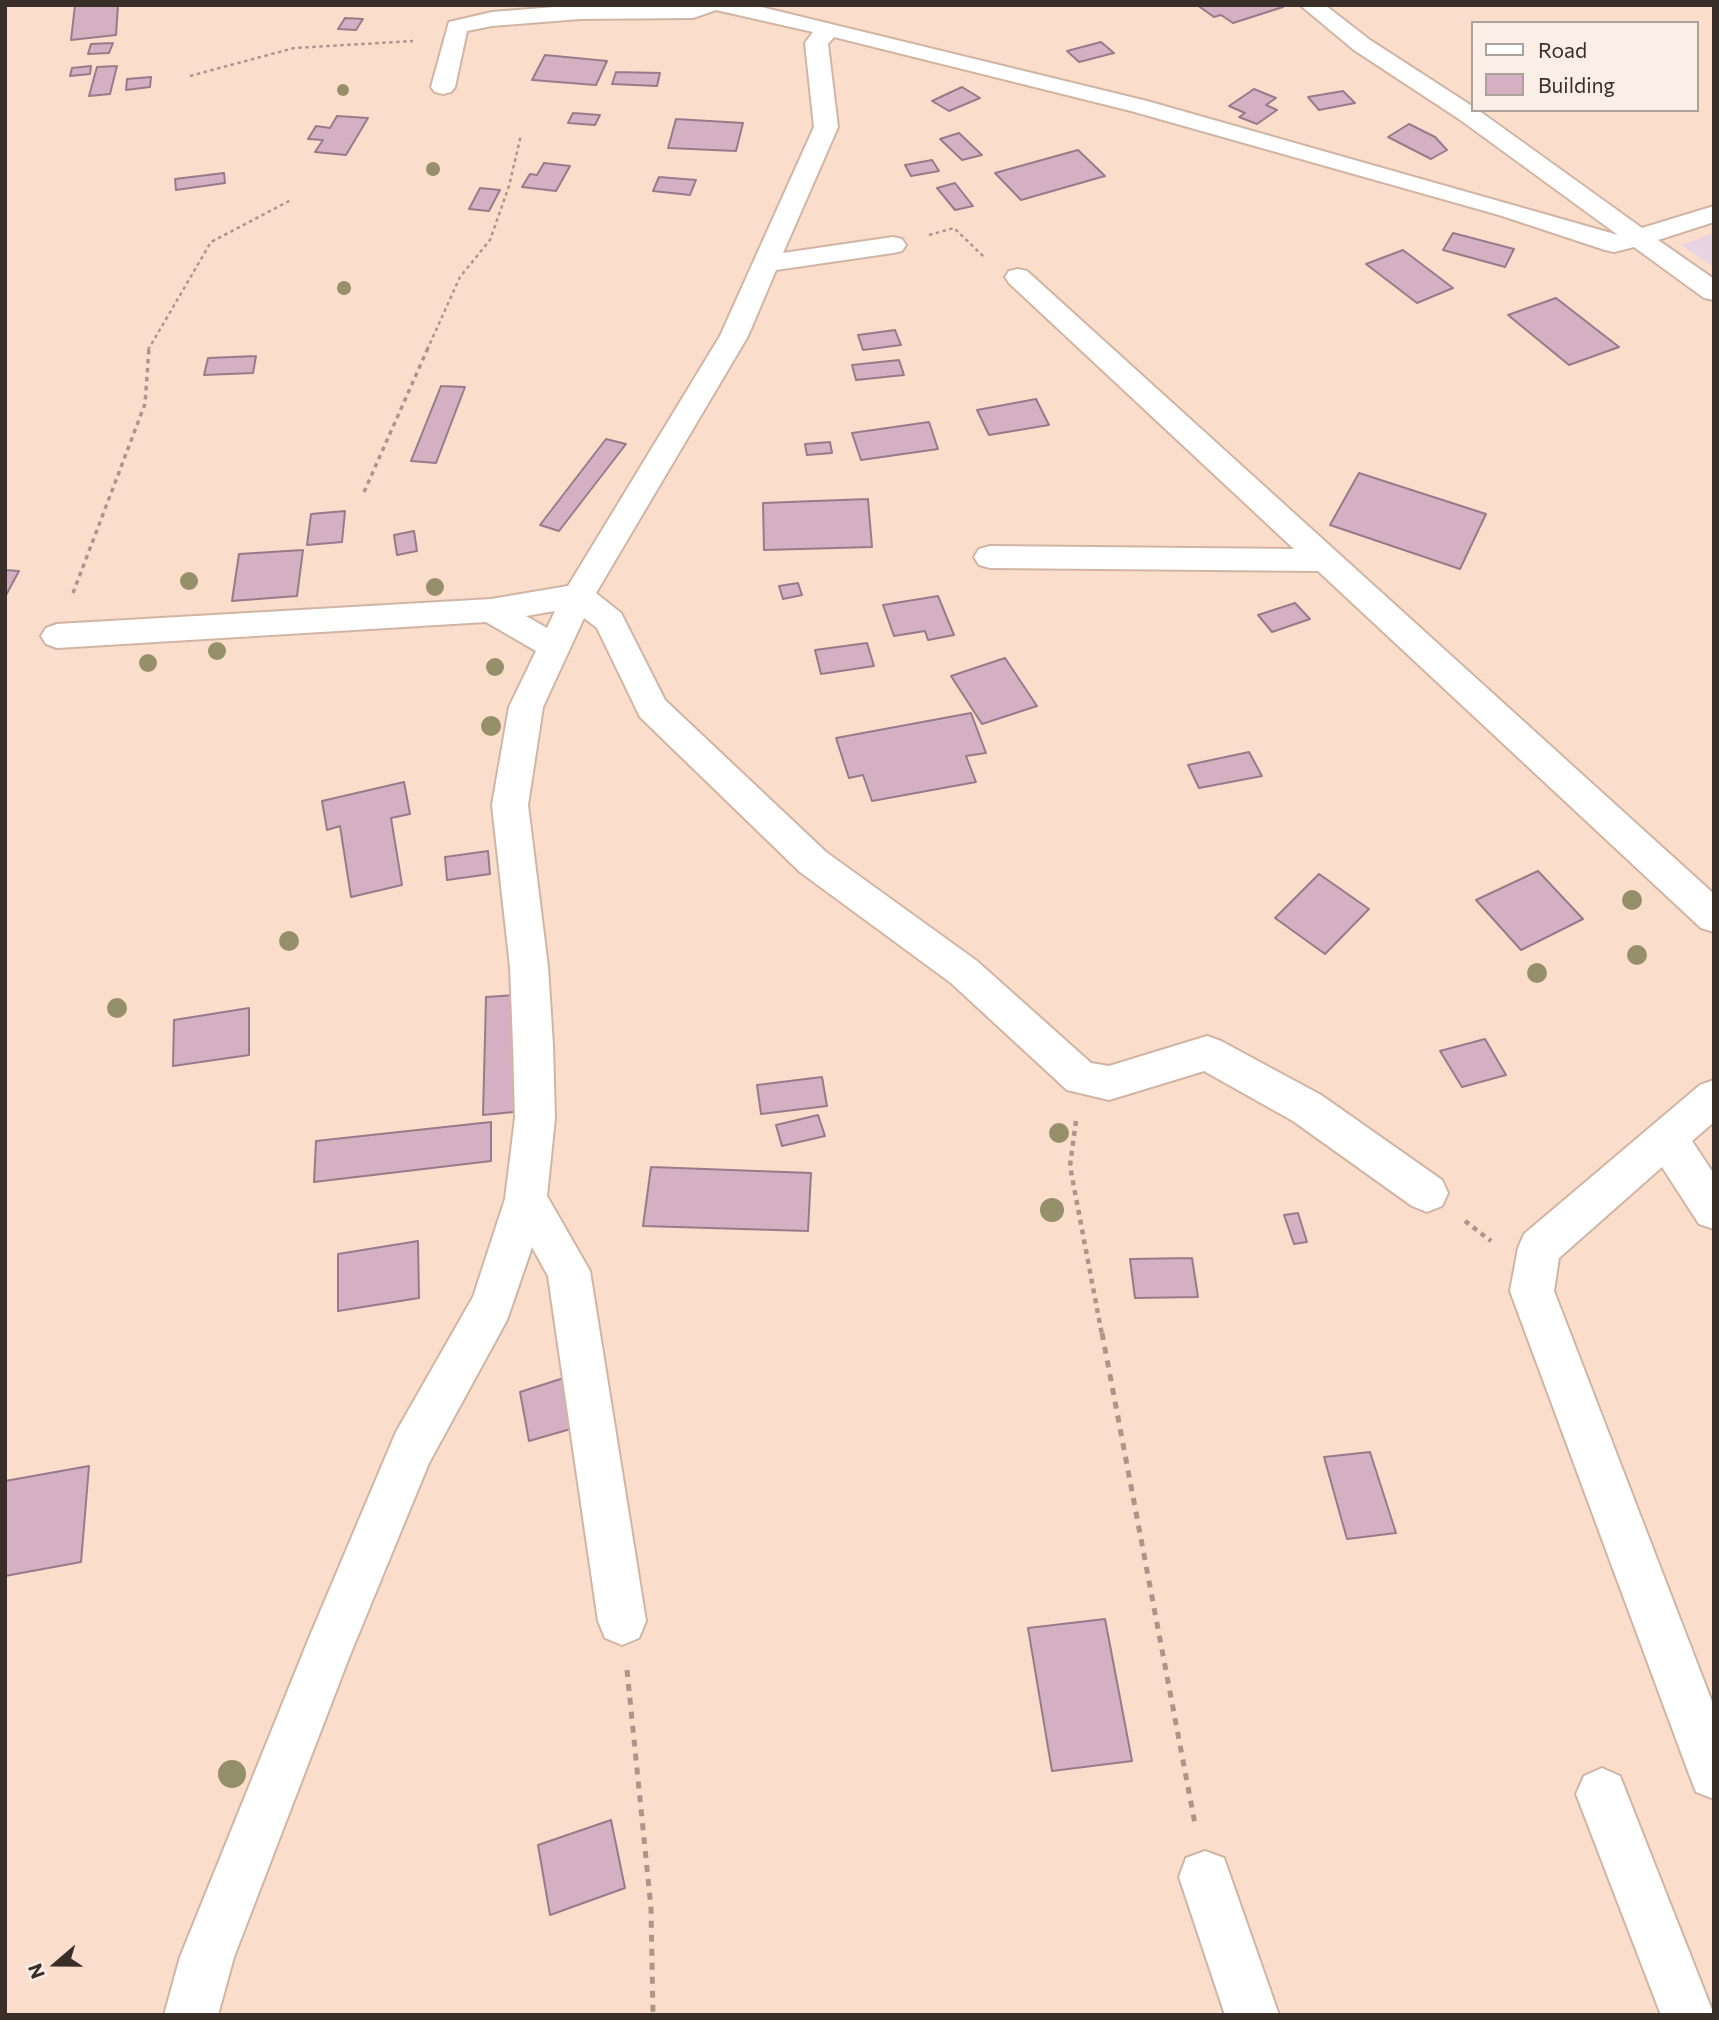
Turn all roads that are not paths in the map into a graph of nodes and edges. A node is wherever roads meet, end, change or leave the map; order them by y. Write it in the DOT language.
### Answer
graph roads {
  1 [pos="709,5"];
  2 [pos="722,5"];
  3 [pos="1311,5"];
  4 [pos="829,29"];
  5 [pos="443,87"];
  6 [pos="1714,214"];
  7 [pos="1638,238"];
  8 [pos="894,245"];
  9 [pos="766,264"];
  10 [pos="1018,276"];
  11 [pos="1714,292"];
  12 [pos="989,557"];
  13 [pos="1325,560"];
  14 [pos="579,596"];
  15 [pos="491,610"];
  16 [pos="57,636"];
  17 [pos="555,647"];
  18 [pos="1714,917"];
  19 [pos="1714,1097"];
  20 [pos="1667,1139"];
  21 [pos="1427,1193"];
  22 [pos="526,1199"];
  23 [pos="1714,1210"];
  24 [pos="622,1620"];
  25 [pos="1714,1774"];
  26 [pos="1602,1794"];
  27 [pos="1205,1877"];
  28 [pos="191,2015"];
  29 [pos="1252,2015"];
  30 [pos="1688,2015"];
  1 -- 5 [label="street"];
  2 -- 4 [label="street"];
  3 -- 7 [label="street"];
  4 -- 7 [label="street"];
  4 -- 9 [label="street"];
  6 -- 7 [label="street"];
  7 -- 11 [label="street"];
  8 -- 9 [label="street"];
  9 -- 14 [label="street"];
  10 -- 13 [label="street"];
  12 -- 13 [label="street"];
  13 -- 18 [label="street"];
  14 -- 15 [label="street"];
  14 -- 17 [label="street"];
  14 -- 21 [label="street"];
  15 -- 16 [label="street"];
  15 -- 17 [label="street"];
  17 -- 22 [label="street"];
  19 -- 20 [label="street"];
  20 -- 23 [label="street"];
  20 -- 25 [label="street"];
  22 -- 24 [label="street"];
  22 -- 28 [label="street"];
  26 -- 30 [label="street"];
  27 -- 29 [label="street"];
}
